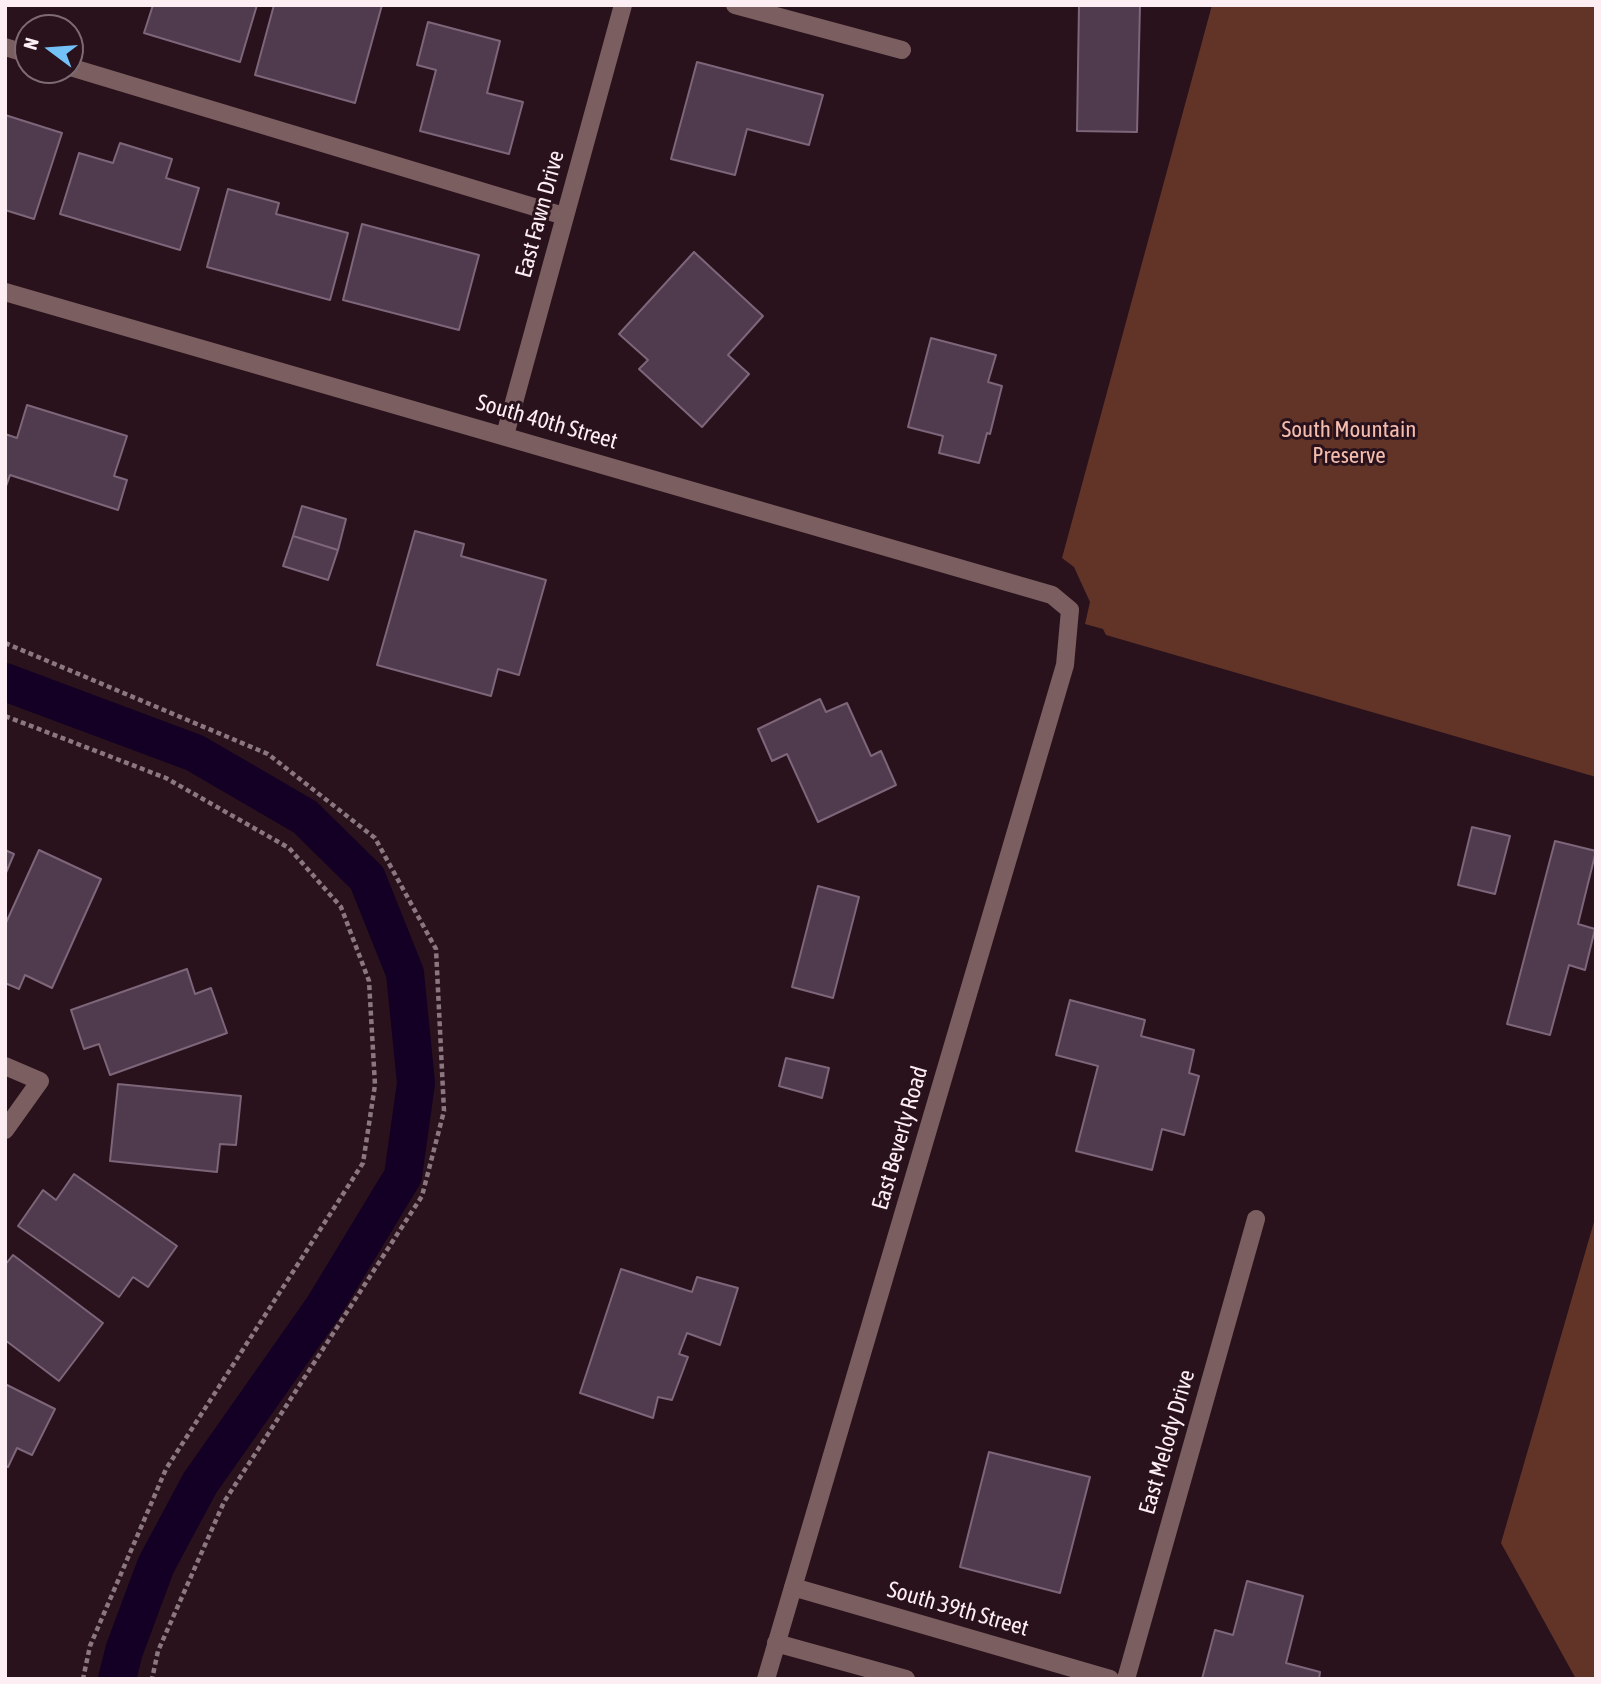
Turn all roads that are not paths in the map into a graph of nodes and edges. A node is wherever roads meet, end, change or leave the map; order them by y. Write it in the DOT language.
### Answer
graph roads {
  1 [pos="622,5"];
  2 [pos="735,5"];
  3 [pos="902,50"];
  4 [pos="84,71"];
  5 [pos="564,216"];
  6 [pos="5,292"];
  7 [pos="505,435"];
  8 [pos="1070,610"];
  9 [pos="5,1066"];
  10 [pos="5,1130"];
  11 [pos="1256,1219"];
  12 [pos="793,1587"];
  13 [pos="776,1643"];
  14 [pos="766,1679"];
  15 [pos="906,1679"];
  16 [pos="1110,1679"];
  17 [pos="1126,1679"];
  1 -- 5 [label="street, East Fawn Drive"];
  2 -- 3 [label="street"];
  4 -- 5 [label="street"];
  5 -- 7 [label="street, East Fawn Drive"];
  6 -- 7 [label="street, South 40th Street"];
  7 -- 8 [label="street, South 40th Street"];
  8 -- 12 [label="street, East Beverly Road"];
  9 -- 10 [label="street"];
  11 -- 17 [label="street, East Melody Drive"];
  12 -- 13 [label="street, East Beverly Road"];
  12 -- 16 [label="street, South 39th Street"];
  13 -- 14 [label="street, East Beverly Road"];
  13 -- 15 [label="street"];
}
